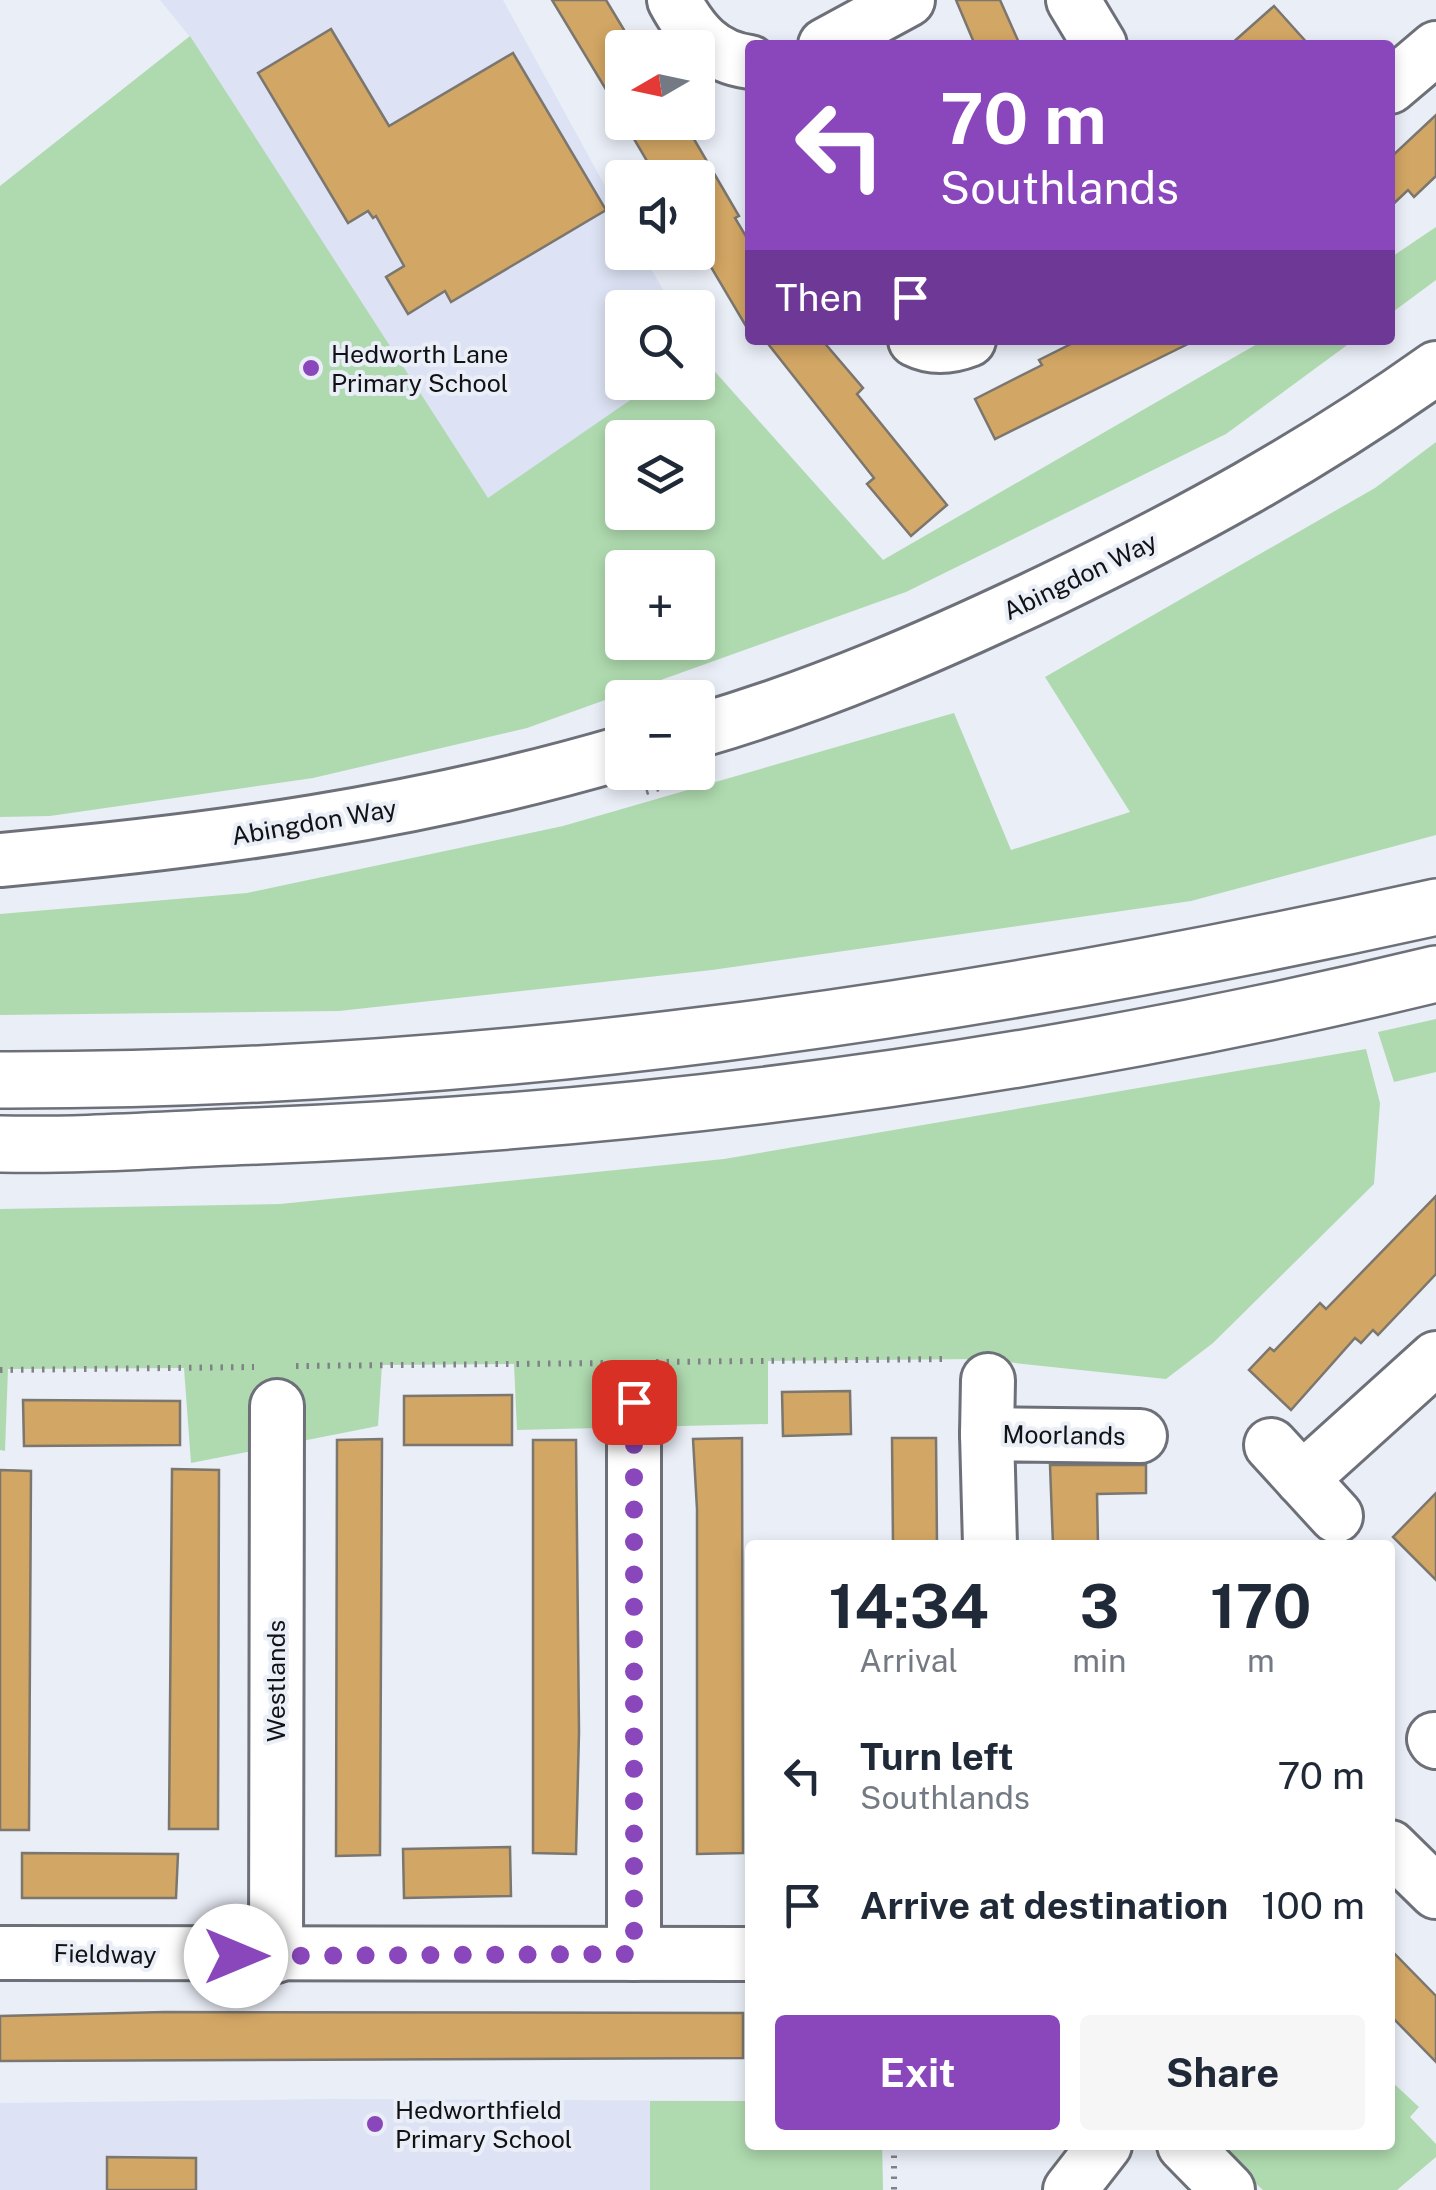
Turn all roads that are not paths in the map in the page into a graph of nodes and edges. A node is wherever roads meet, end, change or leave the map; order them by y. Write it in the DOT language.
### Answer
graph roads {
  1 [pos="674,0"];
  2 [pos="908,0"];
  3 [pos="1073,0"];
  4 [pos="834,40"];
  5 [pos="1097,40"];
  6 [pos="1436,48"];
  7 [pos="745,61"];
  8 [pos="1395,83"];
  9 [pos="924,345"];
  10 [pos="955,345"];
  11 [pos="1436,368"];
  12 [pos="715,725"];
  13 [pos="605,758"];
  14 [pos="0,860"];
  15 [pos="1436,907"];
  16 [pos="1436,974"];
  17 [pos="0,1080"];
  18 [pos="0,1144"];
  19 [pos="1436,1358"];
  20 [pos="988,1380"];
  21 [pos="636,1386"];
  22 [pos="275,1390"];
  23 [pos="988,1434"];
  24 [pos="1140,1436"];
  25 [pos="1303,1480"];
  26 [pos="990,1540"];
  27 [pos="1395,1852"];
  28 [pos="1436,1892"];
  29 [pos="0,1953"];
  30 [pos="634,1954"];
  31 [pos="745,1954"];
  32 [pos="276,1956"];
  33 [pos="1101,2150"];
  34 [pos="1189,2150"];
  35 [pos="1070,2190"];
  36 [pos="1228,2190"];
  1 -- 7 [label="street"];
  2 -- 4 [label="street"];
  3 -- 5 [label="street"];
  6 -- 8 [label="street"];
  9 -- 10 [label="street"];
  11 -- 12 [label="street, Abingdon Way"];
  13 -- 14 [label="street, Abingdon Way"];
  15 -- 17 [label="highway"];
  16 -- 18 [label="highway"];
  19 -- 25 [label="street"];
  20 -- 23 [label="street, Moorlands"];
  21 -- 30 [label="street"];
  22 -- 32 [label="street, Westlands"];
  23 -- 24 [label="street, Moorlands"];
  23 -- 26 [label="street, Moorlands"];
  27 -- 28 [label="street"];
  29 -- 32 [label="street, Fieldway"];
  30 -- 31 [label="street, Fieldway"];
  30 -- 32 [label="street, Fieldway"];
  33 -- 35 [label="street"];
  34 -- 36 [label="street"];
}
